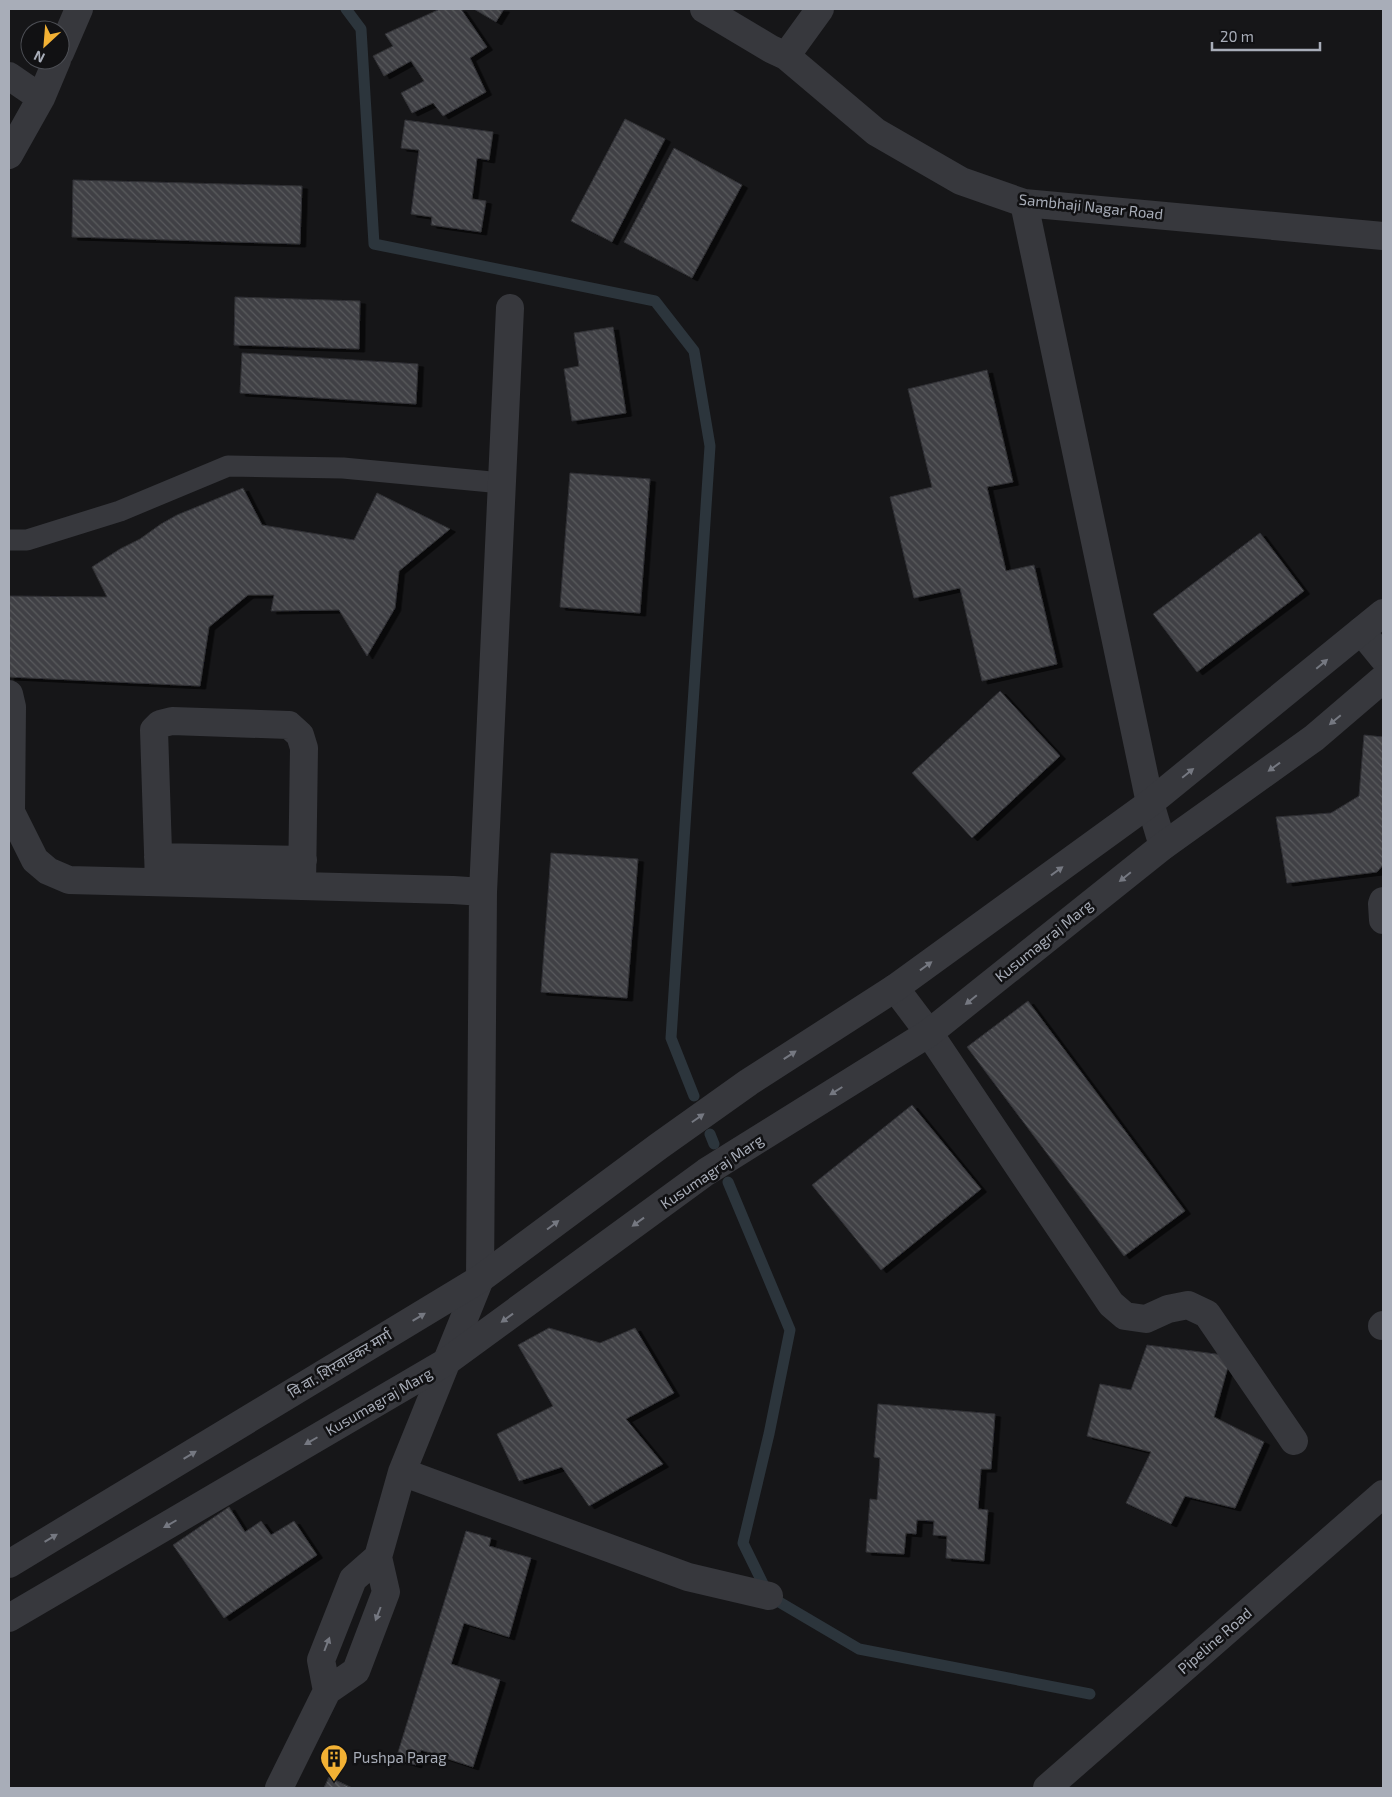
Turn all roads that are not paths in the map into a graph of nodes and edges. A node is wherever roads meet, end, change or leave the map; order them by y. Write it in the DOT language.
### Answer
graph roads {
  1 [pos="79,9"];
  2 [pos="704,9"];
  3 [pos="820,9"];
  4 [pos="70,30"];
  5 [pos="786,56"];
  6 [pos="53,70"];
  7 [pos="9,76"];
  8 [pos="41,98"];
  9 [pos="9,155"];
  10 [pos="1024,203"];
  11 [pos="1383,236"];
  12 [pos="510,308"];
  13 [pos="502,483"];
  14 [pos="9,540"];
  15 [pos="1383,613"];
  16 [pos="1361,631"];
  17 [pos="1383,658"];
  18 [pos="1383,679"];
  19 [pos="9,694"];
  20 [pos="1150,803"];
  21 [pos="10,812"];
  22 [pos="1163,846"];
  23 [pos="158,870"];
  24 [pos="303,873"];
  25 [pos="483,892"];
  26 [pos="1383,901"];
  27 [pos="1383,920"];
  28 [pos="895,988"];
  29 [pos="929,1033"];
  30 [pos="480,1279"];
  31 [pos="446,1362"];
  32 [pos="1294,1441"];
  33 [pos="402,1472"];
  34 [pos="1383,1494"];
  35 [pos="378,1557"];
  36 [pos="9,1564"];
  37 [pos="769,1596"];
  38 [pos="9,1618"];
  39 [pos="327,1692"];
  40 [pos="280,1788"];
  41 [pos="1047,1788"];
  1 -- 4 [label="street"];
  2 -- 5 [label="street, Sambhaji Nagar Road"];
  3 -- 5 [label="street"];
  5 -- 10 [label="street, Sambhaji Nagar Road"];
  6 -- 8 [label="street"];
  7 -- 8 [label="street"];
  8 -- 9 [label="street"];
  10 -- 11 [label="street, Sambhaji Nagar Road"];
  10 -- 20 [label="street"];
  12 -- 13 [label="street"];
  13 -- 14 [label="lane"];
  13 -- 25 [label="street"];
  15 -- 16 [label="street"];
  16 -- 17 [label="street"];
  20 -- 16 [label="street, one-way"];
  18 -- 22 [label="street, Kusumagraj Marg, one-way"];
  19 -- 21 [label="street"];
  20 -- 22 [label="street"];
  28 -- 20 [label="street, one-way"];
  21 -- 23 [label="street"];
  22 -- 29 [label="street, Kusumagraj Marg, one-way"];
  23 -- 24 [label="street"];
  23 -- 24 [label="street"];
  24 -- 25 [label="street"];
  25 -- 30 [label="street"];
  26 -- 27 [label="street"];
  28 -- 29 [label="street"];
  30 -- 28 [label="street, वि.वा. शिरवाडकर मार्ग, one-way"];
  29 -- 31 [label="street, Kusumagraj Marg, one-way"];
  29 -- 32 [label="street"];
  30 -- 31 [label="street"];
  36 -- 30 [label="street, वि.वा. शिरवाडकर मार्ग, one-way"];
  31 -- 33 [label="street"];
  31 -- 38 [label="street, Kusumagraj Marg, one-way"];
  33 -- 35 [label="street"];
  33 -- 37 [label="street"];
  34 -- 41 [label="street, Pipeline Road"];
  39 -- 35 [label="street, one-way"];
  35 -- 39 [label="street, one-way"];
  39 -- 40 [label="street"];
}
